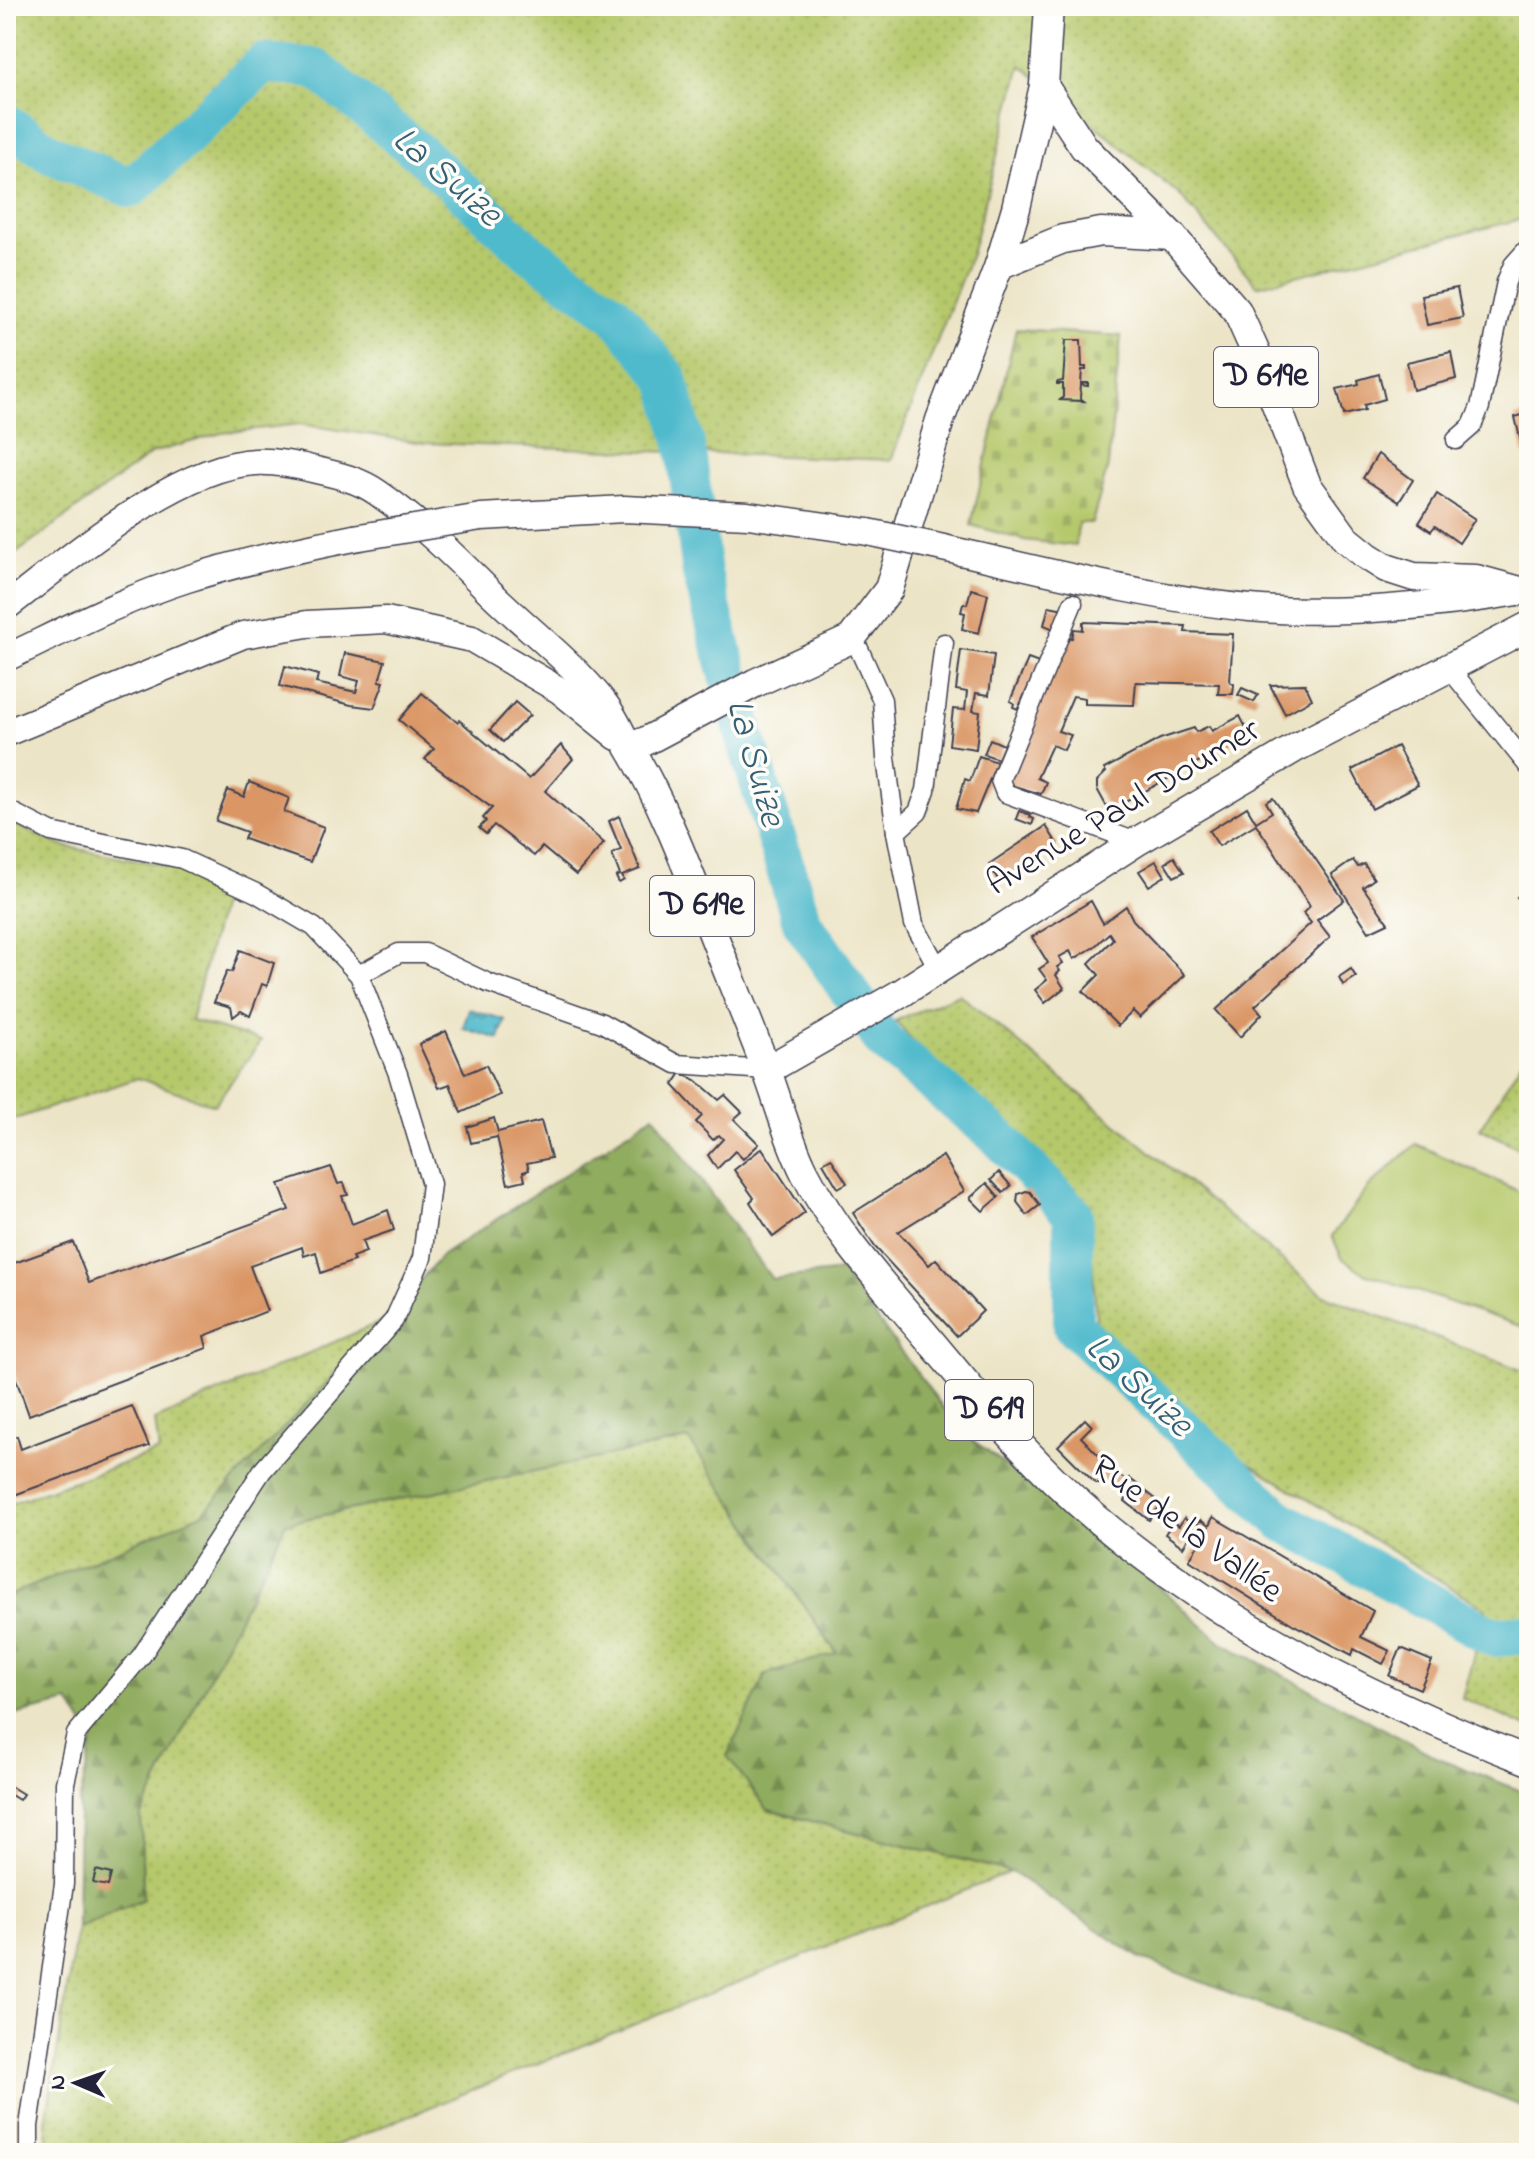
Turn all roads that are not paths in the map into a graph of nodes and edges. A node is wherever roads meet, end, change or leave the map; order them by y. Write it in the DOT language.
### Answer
graph roads {
  1 [pos="1049,6"];
  2 [pos="1044,86"];
  3 [pos="1172,236"];
  4 [pos="1529,247"];
  5 [pos="999,265"];
  6 [pos="1456,440"];
  7 [pos="1525,590"];
  8 [pos="1073,603"];
  9 [pos="6,607"];
  10 [pos="1529,626"];
  11 [pos="851,639"];
  12 [pos="944,643"];
  13 [pos="6,658"];
  14 [pos="1449,668"];
  15 [pos="6,733"];
  16 [pos="629,747"];
  17 [pos="1529,767"];
  18 [pos="6,809"];
  19 [pos="896,832"];
  20 [pos="1136,842"];
  21 [pos="938,968"];
  22 [pos="359,975"];
  23 [pos="767,1070"];
  24 [pos="1529,1761"];
  25 [pos="29,2153"];
  1 -- 2 [label="main road"];
  2 -- 3 [label="main road, D 619e"];
  2 -- 5 [label="main road"];
  3 -- 5 [label="main road"];
  3 -- 7 [label="main road, D 619e"];
  4 -- 6 [label="street"];
  5 -- 11 [label="main road"];
  7 -- 13 [label="main road, bridge"];
  8 -- 20 [label="street"];
  9 -- 16 [label="main road"];
  10 -- 14 [label="main road, Avenue Paul Doumer"];
  11 -- 16 [label="main road"];
  11 -- 19 [label="street"];
  12 -- 19 [label="street"];
  14 -- 17 [label="street"];
  14 -- 20 [label="main road, Avenue Paul Doumer"];
  15 -- 16 [label="main road"];
  16 -- 23 [label="main road, Rue de la Vallée / D 619e"];
  18 -- 22 [label="street"];
  19 -- 21 [label="street"];
  20 -- 21 [label="main road, Avenue Paul Doumer"];
  21 -- 23 [label="main road, Avenue Paul Doumer"];
  22 -- 23 [label="street"];
  22 -- 25 [label="street"];
  23 -- 24 [label="main road, Rue de la Vallée / D 619"];
}
